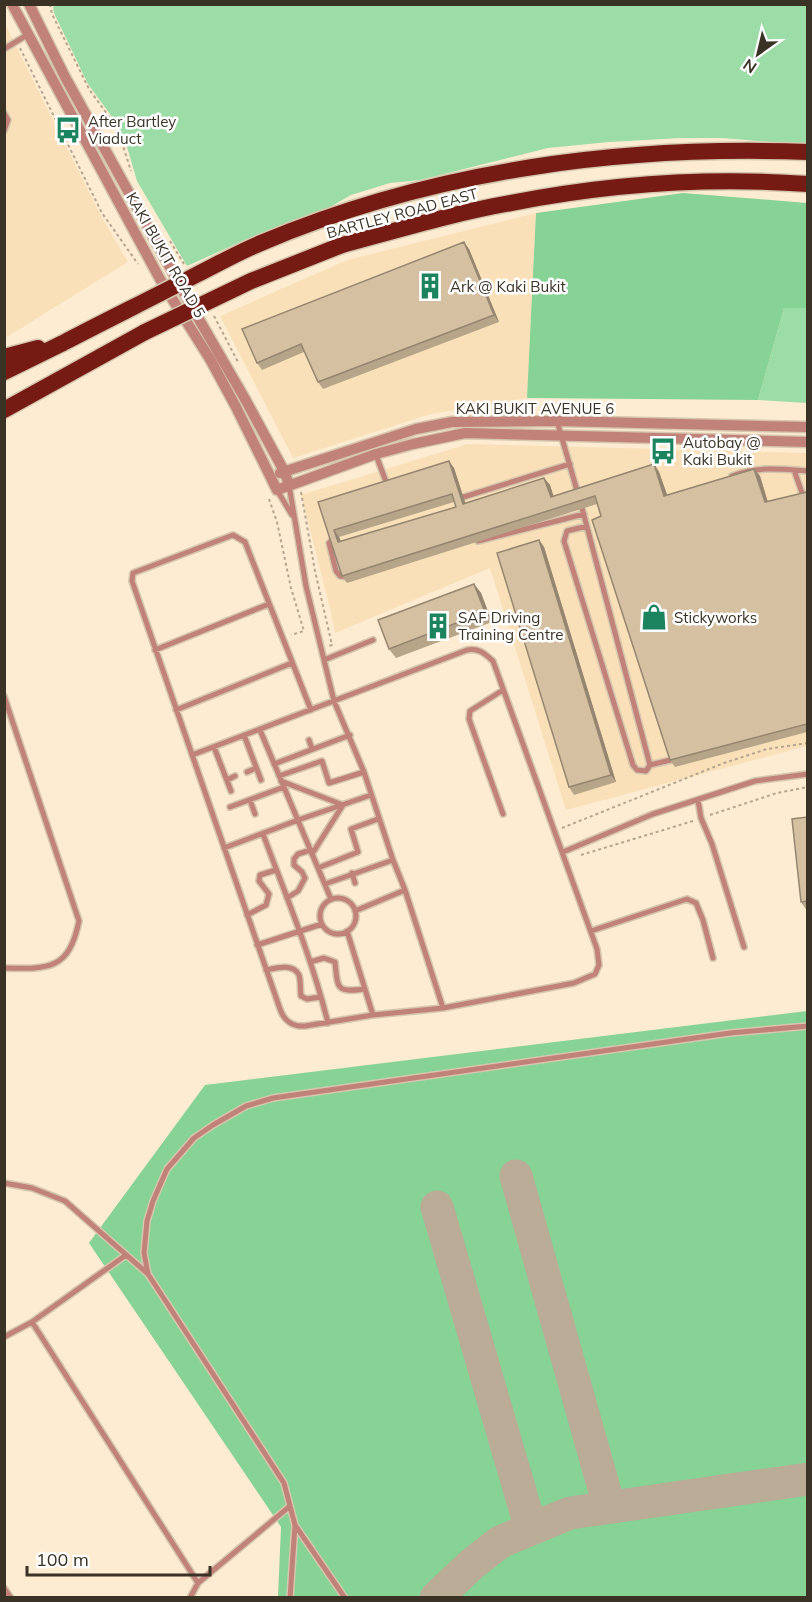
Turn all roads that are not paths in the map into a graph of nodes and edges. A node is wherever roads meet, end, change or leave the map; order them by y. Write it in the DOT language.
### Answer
graph roads {
  1 [pos="12,4"];
  2 [pos="29,4"];
  3 [pos="37,4"];
  4 [pos="40,25"];
  5 [pos="27,35"];
  6 [pos="4,49"];
  7 [pos="4,113"];
  8 [pos="4,131"];
  9 [pos="807,152"];
  10 [pos="807,184"];
  11 [pos="63,343"];
  12 [pos="4,357"];
  13 [pos="4,372"];
  14 [pos="4,410"];
  15 [pos="557,421"];
  16 [pos="807,427"];
  17 [pos="563,436"];
  18 [pos="807,442"];
  19 [pos="374,449"];
  20 [pos="570,464"];
  21 [pos="794,470"];
  22 [pos="284,471"];
  23 [pos="807,471"];
  24 [pos="271,476"];
  25 [pos="385,479"];
  26 [pos="724,479"];
  27 [pos="290,487"];
  28 [pos="277,490"];
  29 [pos="579,497"];
  30 [pos="447,502"];
  31 [pos="807,510"];
  32 [pos="294,519"];
  33 [pos="587,526"];
  34 [pos="338,536"];
  35 [pos="467,544"];
  36 [pos="358,574"];
  37 [pos="269,604"];
  38 [pos="374,640"];
  39 [pos="155,650"];
  40 [pos="324,660"];
  41 [pos="292,663"];
  42 [pos="503,690"];
  43 [pos="4,696"];
  44 [pos="334,701"];
  45 [pos="176,710"];
  46 [pos="311,710"];
  47 [pos="260,730"];
  48 [pos="244,735"];
  49 [pos="350,735"];
  50 [pos="309,740"];
  51 [pos="214,747"];
  52 [pos="312,749"];
  53 [pos="192,755"];
  54 [pos="679,758"];
  55 [pos="274,764"];
  56 [pos="650,765"];
  57 [pos="256,768"];
  58 [pos="247,772"];
  59 [pos="364,772"];
  60 [pos="806,772"];
  61 [pos="236,776"];
  62 [pos="227,780"];
  63 [pos="261,780"];
  64 [pos="281,781"];
  65 [pos="231,791"];
  66 [pos="371,795"];
  67 [pos="250,800"];
  68 [pos="698,800"];
  69 [pos="342,805"];
  70 [pos="230,807"];
  71 [pos="502,813"];
  72 [pos="255,814"];
  73 [pos="378,819"];
  74 [pos="298,820"];
  75 [pos="263,834"];
  76 [pos="224,848"];
  77 [pos="311,852"];
  78 [pos="563,852"];
  79 [pos="393,860"];
  80 [pos="318,868"];
  81 [pos="276,870"];
  82 [pos="352,873"];
  83 [pos="355,883"];
  84 [pos="325,884"];
  85 [pos="405,890"];
  86 [pos="287,898"];
  87 [pos="331,899"];
  88 [pos="355,911"];
  89 [pos="247,915"];
  90 [pos="322,924"];
  91 [pos="347,931"];
  92 [pos="591,931"];
  93 [pos="299,932"];
  94 [pos="257,945"];
  95 [pos="744,947"];
  96 [pos="713,958"];
  97 [pos="310,963"];
  98 [pos="4,968"];
  99 [pos="266,969"];
  100 [pos="365,989"];
  101 [pos="321,997"];
  102 [pos="443,1008"];
  103 [pos="373,1015"];
  104 [pos="328,1023"];
  105 [pos="807,1026"];
  106 [pos="4,1183"];
  107 [pos="126,1255"];
  108 [pos="148,1274"];
  109 [pos="32,1322"];
  110 [pos="4,1337"];
  111 [pos="290,1506"];
  112 [pos="295,1525"];
  113 [pos="198,1583"];
  114 [pos="4,1588"];
  115 [pos="10,1598"];
  116 [pos="190,1598"];
  117 [pos="290,1598"];
  118 [pos="345,1598"];
  1 -- 5 [label="street, KAKI BUKIT ROAD 5"];
  2 -- 4 [label="street, KAKI BUKIT ROAD 5"];
  3 -- 4 [label="lane"];
  4 -- 22 [label="street, KAKI BUKIT ROAD 5"];
  5 -- 6 [label="lane"];
  5 -- 24 [label="street, KAKI BUKIT ROAD 5"];
  7 -- 8 [label="lane"];
  9 -- 11 [label="highway, BARTLEY ROAD EAST, bridge"];
  10 -- 14 [label="highway, BARTLEY ROAD EAST, bridge"];
  11 -- 12 [label="highway"];
  11 -- 13 [label="highway, BARTLEY ROAD EAST"];
  15 -- 16 [label="street, KAKI BUKIT AVENUE 6"];
  15 -- 17 [label="lane"];
  15 -- 19 [label="street, KAKI BUKIT AVENUE 6"];
  17 -- 18 [label="street, KAKI BUKIT AVENUE 6"];
  17 -- 19 [label="street, KAKI BUKIT AVENUE 6"];
  17 -- 20 [label="lane"];
  19 -- 22 [label="street, KAKI BUKIT AVENUE 6"];
  19 -- 25 [label="lane"];
  19 -- 27 [label="street, KAKI BUKIT AVENUE 6"];
  20 -- 29 [label="lane"];
  20 -- 30 [label="lane"];
  21 -- 23 [label="lane"];
  21 -- 26 [label="lane"];
  21 -- 31 [label="lane"];
  22 -- 24 [label="street, KAKI BUKIT AVENUE 6"];
  22 -- 27 [label="street, KAKI BUKIT ROAD 5"];
  24 -- 28 [label="street, KAKI BUKIT ROAD 5"];
  27 -- 28 [label="street, KAKI BUKIT AVENUE 6"];
  27 -- 32 [label="lane, KAKI BUKIT ROAD 5"];
  28 -- 32 [label="lane, KAKI BUKIT ROAD 5"];
  32 -- 40 [label="lane, KAKI BUKIT ROAD 5"];
  33 -- 35 [label="lane"];
  33 -- 56 [label="lane"];
  33 -- 56 [label="lane"];
  34 -- 36 [label="lane"];
  37 -- 39 [label="lane"];
  37 -- 39 [label="lane"];
  37 -- 41 [label="lane"];
  38 -- 40 [label="lane"];
  39 -- 45 [label="lane"];
  40 -- 44 [label="lane, KAKI BUKIT ROAD 5"];
  41 -- 45 [label="lane"];
  41 -- 46 [label="lane"];
  42 -- 44 [label="lane"];
  42 -- 71 [label="lane"];
  42 -- 78 [label="lane"];
  43 -- 98 [label="lane"];
  44 -- 46 [label="lane"];
  44 -- 49 [label="lane, KAKI BUKIT ROAD 5"];
  45 -- 53 [label="lane"];
  46 -- 47 [label="lane"];
  47 -- 48 [label="lane"];
  47 -- 55 [label="lane"];
  48 -- 51 [label="lane"];
  48 -- 57 [label="lane"];
  49 -- 52 [label="lane"];
  49 -- 59 [label="lane, KAKI BUKIT ROAD 5"];
  50 -- 52 [label="lane"];
  51 -- 53 [label="lane"];
  51 -- 62 [label="lane"];
  52 -- 55 [label="lane"];
  53 -- 76 [label="lane"];
  54 -- 56 [label="lane"];
  55 -- 64 [label="lane"];
  57 -- 58 [label="lane"];
  57 -- 63 [label="lane"];
  59 -- 64 [label="lane"];
  59 -- 66 [label="lane, KAKI BUKIT ROAD 5"];
  60 -- 68 [label="lane"];
  61 -- 62 [label="lane"];
  62 -- 65 [label="lane"];
  64 -- 67 [label="lane"];
  64 -- 69 [label="lane"];
  64 -- 74 [label="lane"];
  66 -- 69 [label="lane"];
  66 -- 73 [label="lane, KAKI BUKIT ROAD 5"];
  67 -- 70 [label="lane"];
  67 -- 72 [label="lane"];
  68 -- 78 [label="lane"];
  68 -- 95 [label="lane"];
  69 -- 74 [label="lane"];
  69 -- 77 [label="lane"];
  73 -- 79 [label="lane, KAKI BUKIT ROAD 5"];
  73 -- 80 [label="lane"];
  74 -- 75 [label="lane"];
  74 -- 77 [label="lane"];
  75 -- 76 [label="lane"];
  75 -- 81 [label="lane"];
  76 -- 89 [label="lane"];
  77 -- 80 [label="lane"];
  77 -- 86 [label="lane"];
  78 -- 92 [label="lane"];
  79 -- 82 [label="lane"];
  79 -- 85 [label="lane, KAKI BUKIT ROAD 5"];
  80 -- 84 [label="lane"];
  81 -- 86 [label="lane"];
  81 -- 89 [label="lane"];
  82 -- 83 [label="lane"];
  82 -- 84 [label="lane"];
  84 -- 87 [label="lane"];
  85 -- 88 [label="lane"];
  85 -- 102 [label="lane, KAKI BUKIT ROAD 5"];
  86 -- 93 [label="lane"];
  87 -- 88 [label="lane"];
  87 -- 90 [label="lane"];
  88 -- 91 [label="lane"];
  89 -- 94 [label="lane"];
  90 -- 91 [label="lane"];
  90 -- 93 [label="lane"];
  91 -- 100 [label="lane"];
  92 -- 96 [label="lane"];
  92 -- 102 [label="lane"];
  93 -- 94 [label="lane"];
  93 -- 97 [label="lane"];
  94 -- 99 [label="lane"];
  97 -- 100 [label="lane"];
  97 -- 101 [label="lane"];
  99 -- 101 [label="lane"];
  99 -- 104 [label="lane"];
  100 -- 103 [label="lane"];
  101 -- 104 [label="lane"];
  102 -- 103 [label="lane"];
  103 -- 104 [label="lane"];
  105 -- 108 [label="lane"];
  106 -- 107 [label="lane"];
  107 -- 108 [label="lane"];
  107 -- 109 [label="lane"];
  108 -- 111 [label="lane"];
  109 -- 110 [label="lane"];
  109 -- 113 [label="lane"];
  111 -- 112 [label="lane"];
  111 -- 113 [label="lane"];
  112 -- 117 [label="lane"];
  112 -- 118 [label="lane"];
  113 -- 116 [label="lane"];
  114 -- 115 [label="lane"];
}
